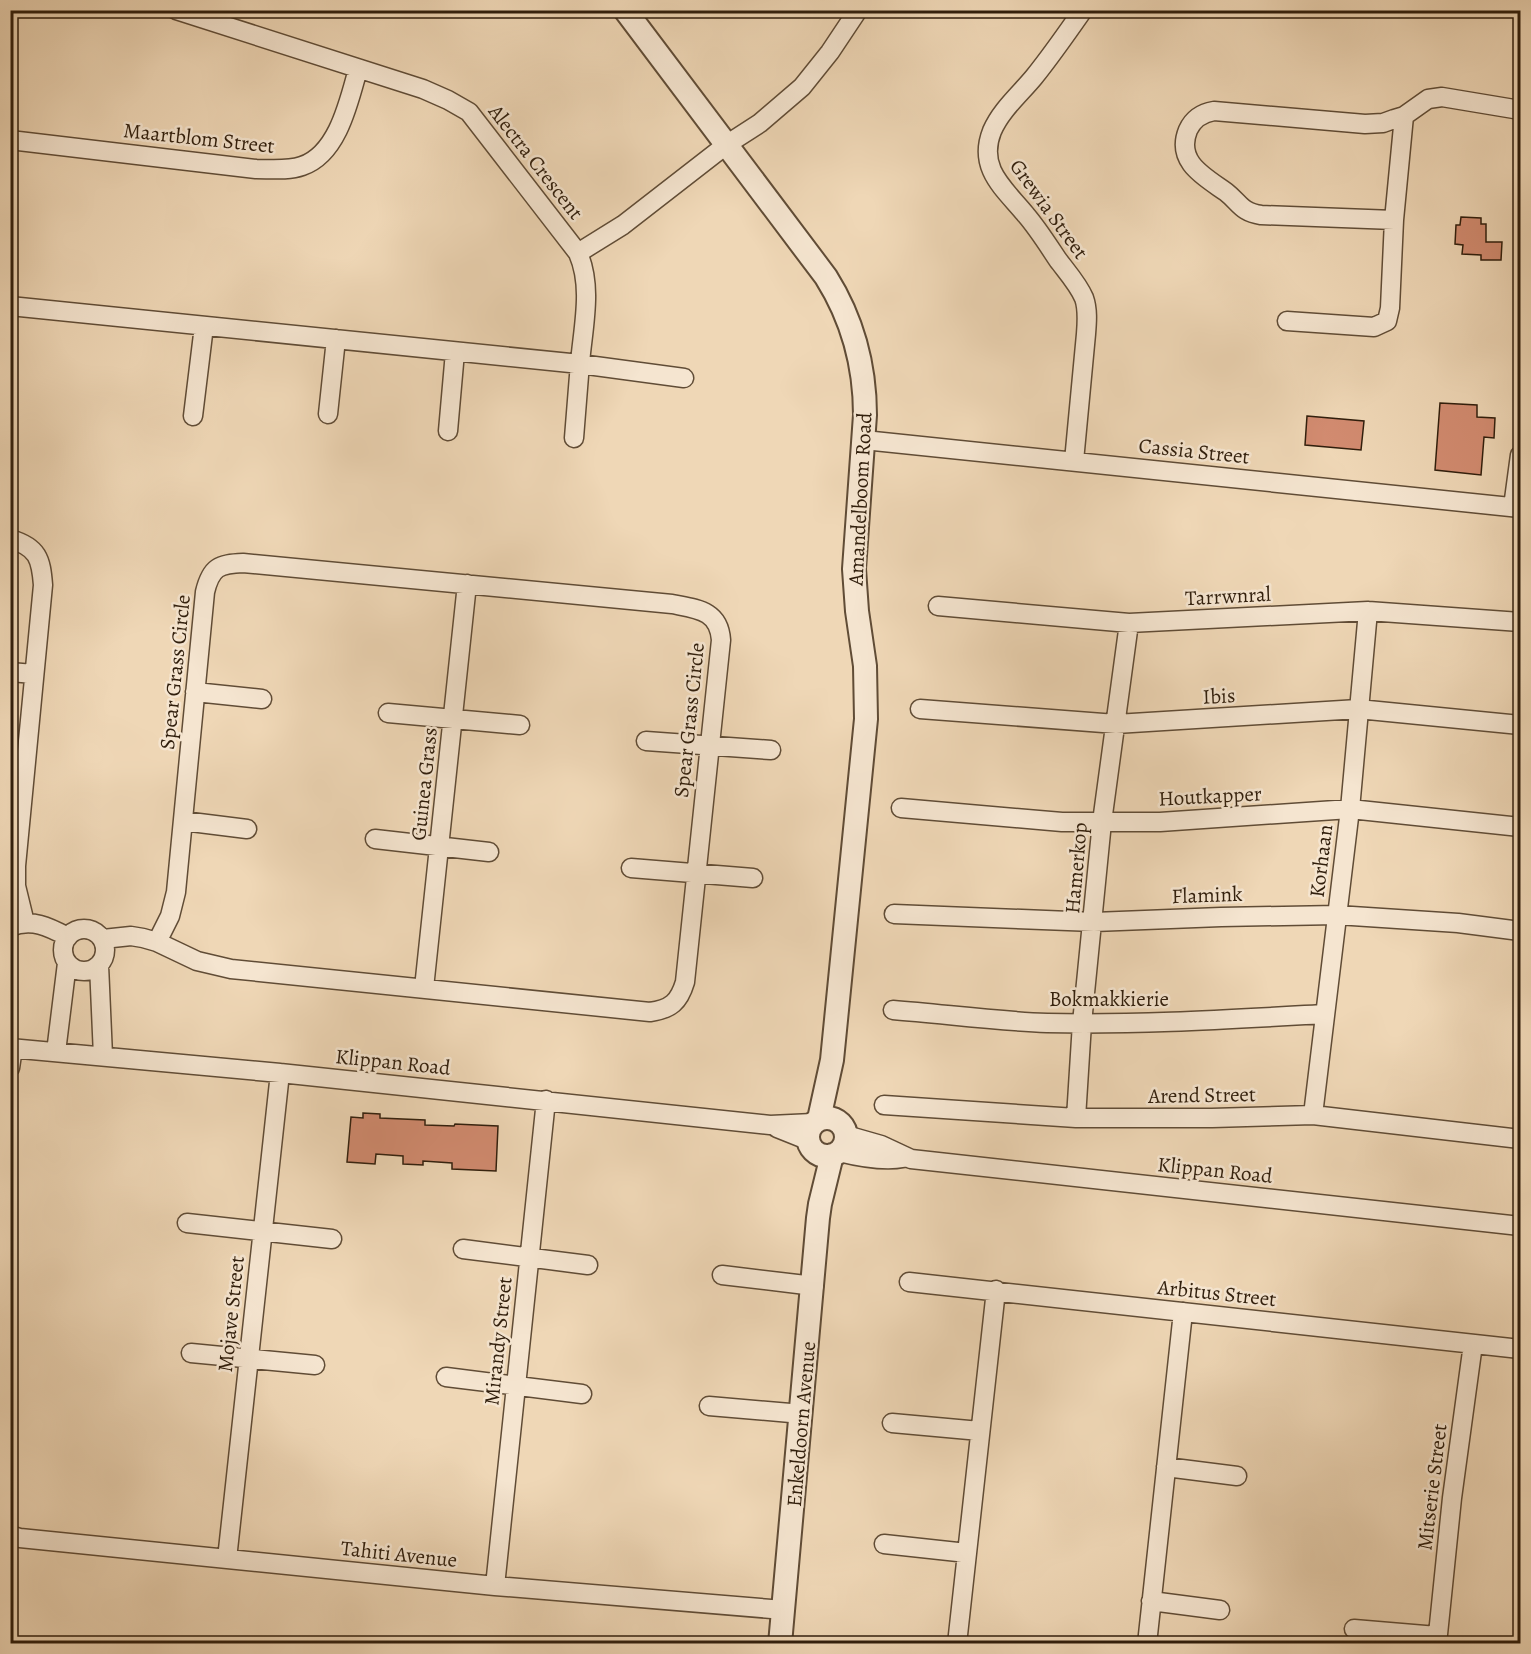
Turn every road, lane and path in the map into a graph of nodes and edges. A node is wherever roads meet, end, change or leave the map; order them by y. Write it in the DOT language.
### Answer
graph roads {
  1 [pos="176,10"];
  2 [pos="625,10"];
  3 [pos="858,10"];
  4 [pos="1083,10"];
  5 [pos="358,69"];
  6 [pos="1521,110"];
  7 [pos="1404,116"];
  8 [pos="10,140"];
  9 [pos="726,145"];
  10 [pos="1394,220"];
  11 [pos="578,253"];
  12 [pos="10,306"];
  13 [pos="1287,321"];
  14 [pos="204,326"];
  15 [pos="336,339"];
  16 [pos="455,352"];
  17 [pos="580,364"];
  18 [pos="684,378"];
  19 [pos="328,414"];
  20 [pos="193,416"];
  21 [pos="448,431"];
  22 [pos="574,438"];
  23 [pos="864,440"];
  24 [pos="1521,455"];
  25 [pos="1074,461"];
  26 [pos="1517,507"];
  27 [pos="10,539"];
  28 [pos="467,584"];
  29 [pos="938,606"];
  30 [pos="1368,611"];
  31 [pos="1521,622"];
  32 [pos="1129,623"];
  33 [pos="10,672"];
  34 [pos="34,674"];
  35 [pos="195,692"];
  36 [pos="262,699"];
  37 [pos="920,709"];
  38 [pos="1358,709"];
  39 [pos="388,713"];
  40 [pos="453,720"];
  41 [pos="1116,724"];
  42 [pos="520,725"];
  43 [pos="1521,725"];
  44 [pos="646,741"];
  45 [pos="710,745"];
  46 [pos="771,750"];
  47 [pos="16,804"];
  48 [pos="902,808"];
  49 [pos="1350,809"];
  50 [pos="183,821"];
  51 [pos="1102,822"];
  52 [pos="1521,827"];
  53 [pos="247,829"];
  54 [pos="375,839"];
  55 [pos="439,846"];
  56 [pos="489,852"];
  57 [pos="631,868"];
  58 [pos="695,873"];
  59 [pos="753,878"];
  60 [pos="894,914"];
  61 [pos="1337,915"];
  62 [pos="1094,922"];
  63 [pos="18,925"];
  64 [pos="1521,931"];
  65 [pos="68,937"];
  66 [pos="102,939"];
  67 [pos="157,942"];
  68 [pos="67,963"];
  69 [pos="99,965"];
  70 [pos="424,988"];
  71 [pos="893,1010"];
  72 [pos="1325,1014"];
  73 [pos="1082,1023"];
  74 [pos="12,1048"];
  75 [pos="56,1052"];
  76 [pos="102,1056"];
  77 [pos="10,1068"];
  78 [pos="280,1073"];
  79 [pos="546,1100"];
  80 [pos="884,1105"];
  81 [pos="1313,1115"];
  82 [pos="1076,1118"];
  83 [pos="826,1137"];
  84 [pos="1521,1139"];
  85 [pos="187,1223"];
  86 [pos="1521,1226"];
  87 [pos="263,1231"];
  88 [pos="332,1239"];
  89 [pos="463,1249"];
  90 [pos="530,1257"];
  91 [pos="588,1264"];
  92 [pos="722,1275"];
  93 [pos="909,1282"];
  94 [pos="814,1286"];
  95 [pos="996,1290"];
  96 [pos="1183,1312"];
  97 [pos="1473,1344"];
  98 [pos="1521,1349"];
  99 [pos="191,1353"];
  100 [pos="249,1359"];
  101 [pos="315,1365"];
  102 [pos="446,1377"];
  103 [pos="516,1387"];
  104 [pos="582,1394"];
  105 [pos="709,1406"];
  106 [pos="802,1414"];
  107 [pos="892,1423"];
  108 [pos="980,1431"];
  109 [pos="1166,1467"];
  110 [pos="1237,1476"];
  111 [pos="10,1535"];
  112 [pos="884,1544"];
  113 [pos="967,1553"];
  114 [pos="227,1559"];
  115 [pos="495,1586"];
  116 [pos="1152,1601"];
  117 [pos="784,1610"];
  118 [pos="1220,1610"];
  119 [pos="1354,1629"];
  120 [pos="1437,1640"];
  121 [pos="780,1644"];
  122 [pos="957,1644"];
  123 [pos="1147,1644"];
  1 -- 5 [label="street, Alectra Crescent"];
  2 -- 9 [label="street, Amandelboom Road"];
  3 -- 9 [label="street"];
  4 -- 25 [label="street, Grewia Street"];
  5 -- 8 [label="street, Maartblom Street"];
  5 -- 11 [label="street, Alectra Crescent"];
  6 -- 7 [label="street"];
  7 -- 10 [label="street"];
  7 -- 10 [label="street"];
  9 -- 11 [label="street"];
  9 -- 23 [label="street, Amandelboom Road"];
  10 -- 13 [label="street"];
  11 -- 17 [label="street, Alectra Crescent"];
  12 -- 14 [label="street"];
  14 -- 15 [label="street"];
  14 -- 20 [label="street"];
  15 -- 16 [label="street"];
  15 -- 19 [label="street"];
  16 -- 17 [label="street"];
  16 -- 21 [label="street"];
  17 -- 18 [label="street"];
  17 -- 22 [label="street, Alectra Crescent"];
  23 -- 25 [label="street, Cassia Street"];
  23 -- 83 [label="street, Amandelboom Road"];
  24 -- 26 [label="street"];
  25 -- 26 [label="street, Cassia Street"];
  27 -- 34 [label="street"];
  28 -- 35 [label="street, Spear Grass Circle"];
  28 -- 40 [label="street, Guinea Grass"];
  28 -- 45 [label="street, Spear Grass Circle"];
  29 -- 32 [label="street, Tarrwnral"];
  30 -- 31 [label="street, Tarrwnral"];
  30 -- 32 [label="street, Tarrwnral"];
  30 -- 38 [label="street, Korhaan"];
  32 -- 41 [label="street, Hamerkop"];
  33 -- 34 [label="street"];
  34 -- 47 [label="street"];
  35 -- 36 [label="street"];
  35 -- 50 [label="street, Spear Grass Circle"];
  37 -- 41 [label="street, Ibis"];
  38 -- 41 [label="street, Ibis"];
  38 -- 43 [label="street, Ibis"];
  38 -- 49 [label="street, Korhaan"];
  39 -- 40 [label="street"];
  40 -- 42 [label="street"];
  40 -- 55 [label="street, Guinea Grass"];
  41 -- 51 [label="street, Hamerkop"];
  44 -- 45 [label="street"];
  45 -- 46 [label="street"];
  45 -- 58 [label="street, Spear Grass Circle"];
  47 -- 63 [label="street"];
  48 -- 51 [label="street, Houtkapper"];
  49 -- 51 [label="street, Houtkapper"];
  49 -- 52 [label="street, Houtkapper"];
  49 -- 61 [label="street, Korhaan"];
  50 -- 53 [label="street"];
  50 -- 67 [label="street, Spear Grass Circle"];
  51 -- 62 [label="street, Hamerkop"];
  54 -- 55 [label="street"];
  55 -- 56 [label="street"];
  55 -- 70 [label="street, Guinea Grass"];
  57 -- 58 [label="street"];
  58 -- 59 [label="street"];
  58 -- 70 [label="street, Spear Grass Circle"];
  60 -- 62 [label="street, Flamink"];
  61 -- 62 [label="street, Flamink"];
  61 -- 64 [label="street, Flamink"];
  61 -- 72 [label="street, Korhaan"];
  62 -- 73 [label="street, Hamerkop"];
  63 -- 65 [label="street"];
  65 -- 66 [label="street"];
  65 -- 68 [label="street"];
  66 -- 67 [label="street, Spear Grass Circle"];
  66 -- 69 [label="street"];
  67 -- 70 [label="street, Spear Grass Circle"];
  68 -- 69 [label="street"];
  68 -- 75 [label="street"];
  69 -- 76 [label="street"];
  71 -- 73 [label="street, Bokmakkierie"];
  72 -- 73 [label="street, Bokmakkierie"];
  72 -- 81 [label="street, Korhaan"];
  73 -- 82 [label="street, Hamerkop"];
  74 -- 75 [label="street, Klippan Road"];
  74 -- 77 [label="street"];
  75 -- 76 [label="street, Klippan Road"];
  76 -- 78 [label="street, Klippan Road"];
  78 -- 79 [label="street, Klippan Road"];
  78 -- 87 [label="street, Mojave Street"];
  79 -- 83 [label="street, Klippan Road"];
  79 -- 90 [label="street, Mirandy Street"];
  80 -- 82 [label="street, Arend Street"];
  81 -- 82 [label="street, Arend Street"];
  81 -- 84 [label="street, Arend Street"];
  83 -- 86 [label="street, Klippan Road"];
  83 -- 94 [label="street, Enkeldoorn Avenue"];
  85 -- 87 [label="street"];
  87 -- 88 [label="street"];
  87 -- 100 [label="street, Mojave Street"];
  89 -- 90 [label="street"];
  90 -- 91 [label="street"];
  90 -- 103 [label="street, Mirandy Street"];
  92 -- 94 [label="street"];
  93 -- 95 [label="street, Arbitus Street"];
  94 -- 106 [label="street, Enkeldoorn Avenue"];
  95 -- 96 [label="street, Arbitus Street"];
  95 -- 108 [label="street"];
  96 -- 97 [label="street, Arbitus Street"];
  96 -- 109 [label="street"];
  97 -- 98 [label="street, Arbitus Street"];
  97 -- 120 [label="street, Mitserie Street"];
  99 -- 100 [label="street"];
  100 -- 101 [label="street"];
  100 -- 114 [label="street, Mojave Street"];
  102 -- 103 [label="street"];
  103 -- 104 [label="street"];
  103 -- 115 [label="street, Mirandy Street"];
  105 -- 106 [label="street"];
  106 -- 117 [label="street, Enkeldoorn Avenue"];
  107 -- 108 [label="street"];
  108 -- 113 [label="street"];
  109 -- 110 [label="street"];
  109 -- 116 [label="street"];
  111 -- 114 [label="street, Tahiti Avenue"];
  112 -- 113 [label="street"];
  113 -- 122 [label="street"];
  114 -- 115 [label="street, Tahiti Avenue"];
  115 -- 117 [label="street, Tahiti Avenue"];
  116 -- 118 [label="street"];
  116 -- 123 [label="street"];
  117 -- 121 [label="street, Enkeldoorn Avenue"];
  119 -- 120 [label="street, Mitserie Street"];
}
